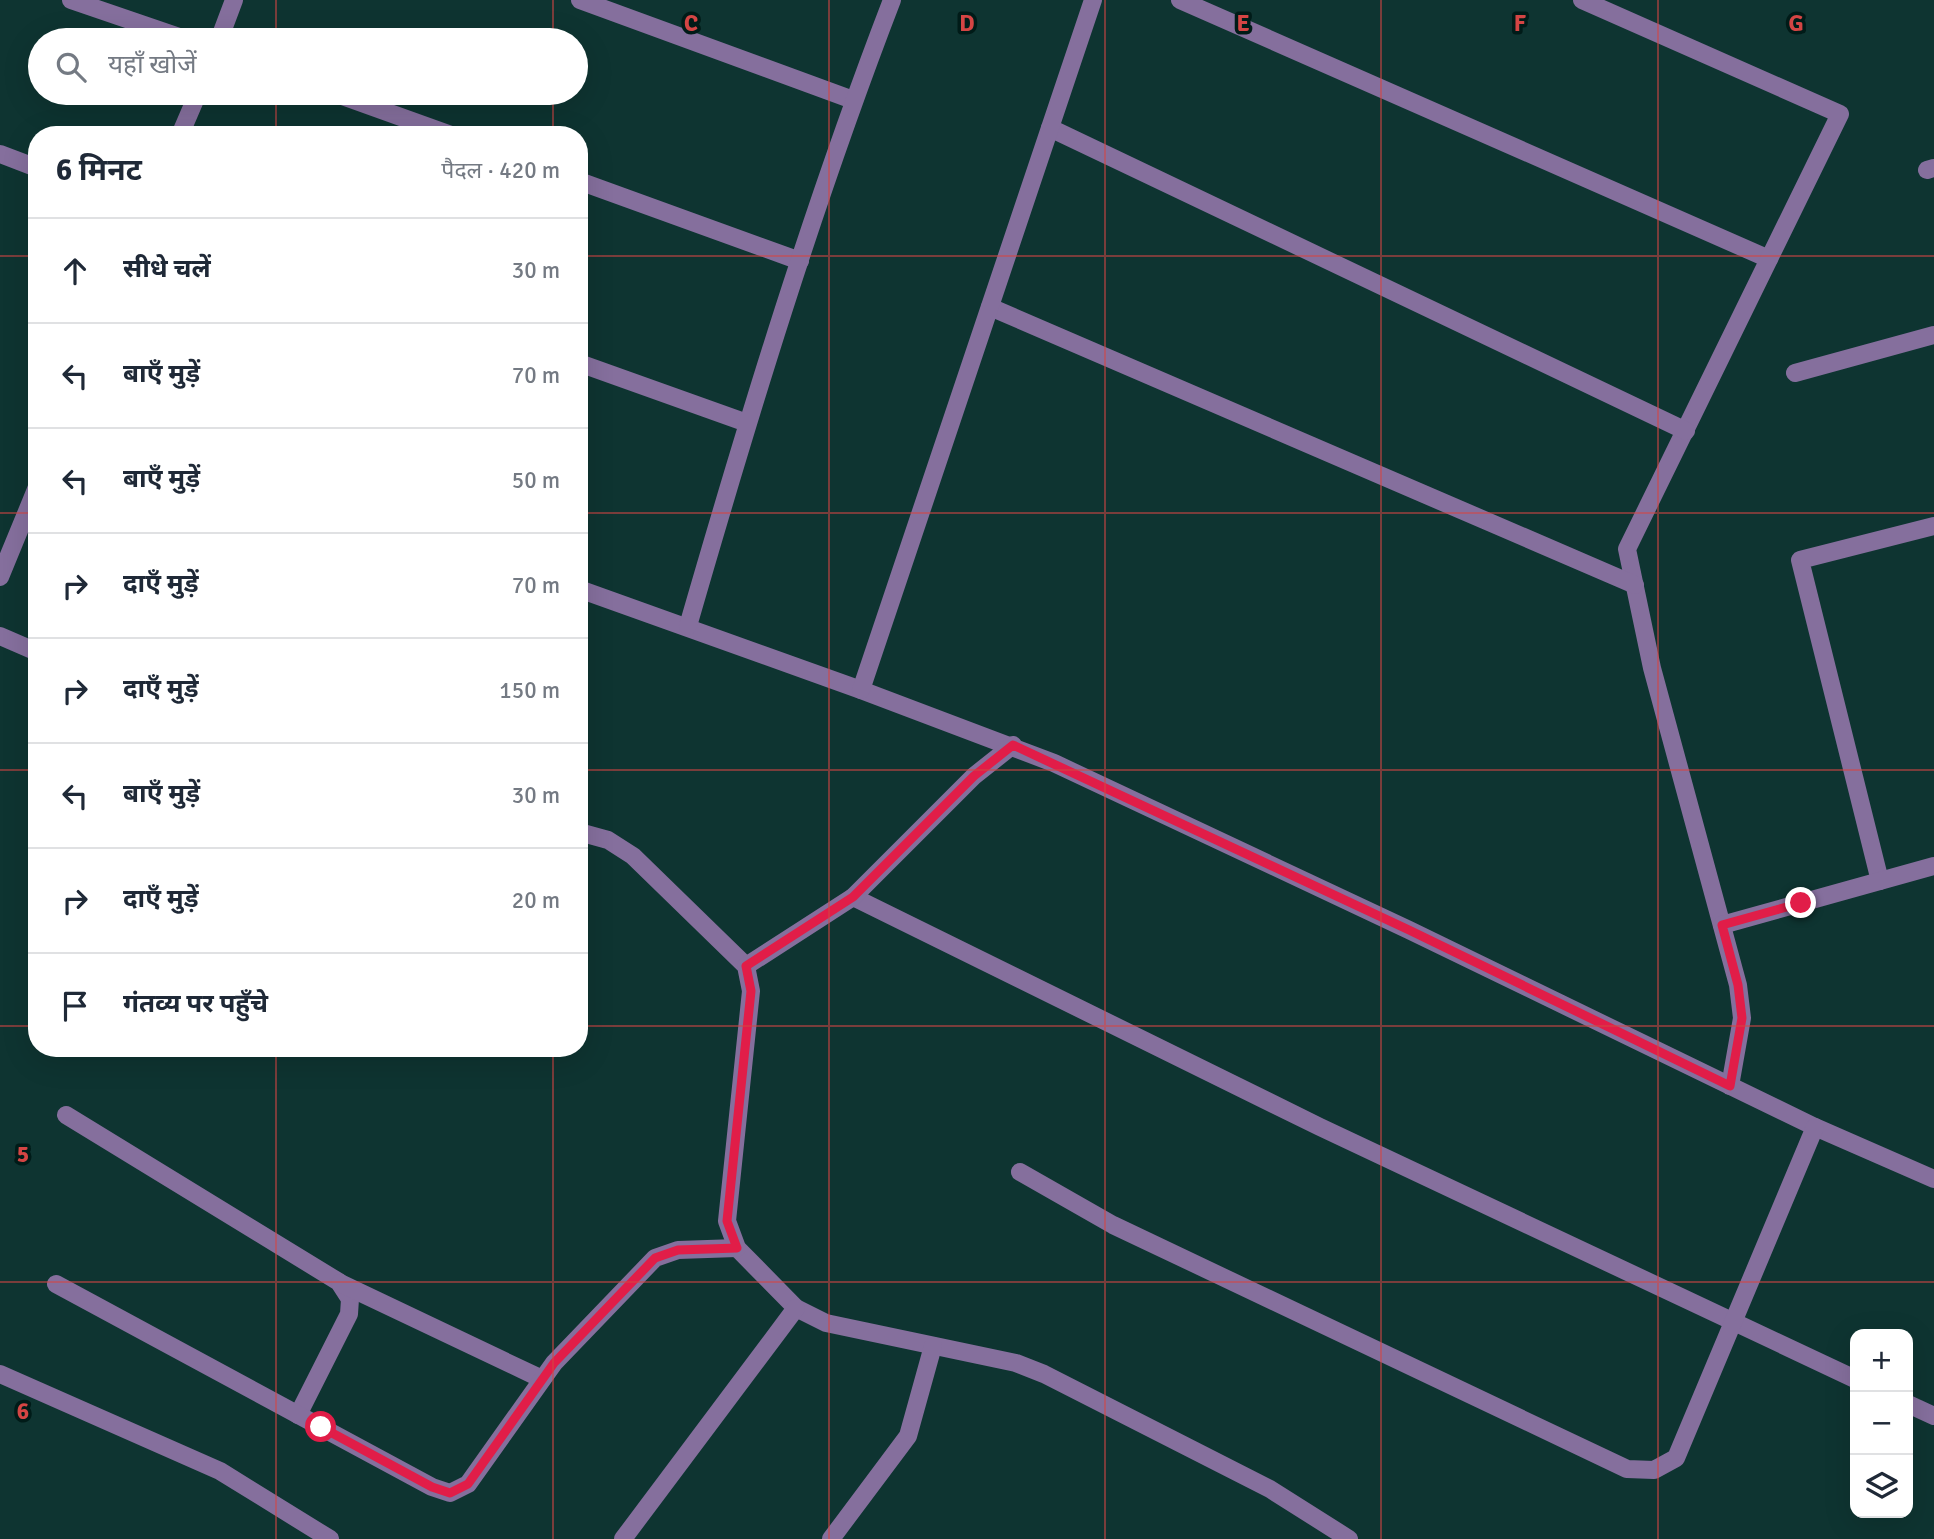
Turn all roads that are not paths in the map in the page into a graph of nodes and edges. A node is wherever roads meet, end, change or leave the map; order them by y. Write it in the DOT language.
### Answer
graph roads {
  1 [pos="71,0"];
  2 [pos="234,0"];
  3 [pos="580,0"];
  4 [pos="891,0"];
  5 [pos="1093,0"];
  6 [pos="1180,0"];
  7 [pos="1582,0"];
  8 [pos="152,28"];
  9 [pos="224,28"];
  10 [pos="853,100"];
  11 [pos="193,105"];
  12 [pos="367,105"];
  13 [pos="184,126"];
  14 [pos="426,126"];
  15 [pos="1050,128"];
  16 [pos="0,155"];
  17 [pos="28,165"];
  18 [pos="588,184"];
  19 [pos="1769,258"];
  20 [pos="800,261"];
  21 [pos="990,307"];
  22 [pos="1934,335"];
  23 [pos="588,366"];
  24 [pos="1795,373"];
  25 [pos="747,423"];
  26 [pos="1686,431"];
  27 [pos="28,509"];
  28 [pos="1934,526"];
  29 [pos="0,577"];
  30 [pos="1635,585"];
  31 [pos="588,592"];
  32 [pos="688,626"];
  33 [pos="0,636"];
  34 [pos="28,648"];
  35 [pos="861,690"];
  36 [pos="1013,745"];
  37 [pos="588,834"];
  38 [pos="1934,866"];
  39 [pos="1880,881"];
  40 [pos="853,897"];
  41 [pos="1722,925"];
  42 [pos="746,966"];
  43 [pos="1730,1086"];
  44 [pos="66,1115"];
  45 [pos="1815,1127"];
  46 [pos="1020,1172"];
  47 [pos="1934,1179"];
  48 [pos="737,1248"];
  49 [pos="339,1282"];
  50 [pos="56,1284"];
  51 [pos="796,1308"];
  52 [pos="1735,1323"];
  53 [pos="933,1346"];
  54 [pos="0,1374"];
  55 [pos="1850,1377"];
  56 [pos="542,1379"];
  57 [pos="1913,1406"];
  58 [pos="298,1415"];
  59 [pos="1934,1416"];
  60 [pos="330,1539"];
  61 [pos="622,1539"];
  62 [pos="831,1539"];
  63 [pos="1349,1539"];
  1 -- 8 [label="street"];
  2 -- 9 [label="street"];
  3 -- 10 [label="street"];
  4 -- 10 [label="street"];
  5 -- 15 [label="street"];
  6 -- 19 [label="street"];
  7 -- 19 [label="street"];
  10 -- 20 [label="street"];
  11 -- 13 [label="street"];
  12 -- 14 [label="street"];
  15 -- 21 [label="street"];
  15 -- 26 [label="street"];
  16 -- 17 [label="street"];
  18 -- 20 [label="street"];
  19 -- 26 [label="street"];
  20 -- 25 [label="street"];
  21 -- 30 [label="street"];
  21 -- 35 [label="street"];
  22 -- 24 [label="street"];
  23 -- 25 [label="street"];
  25 -- 32 [label="street"];
  26 -- 30 [label="street"];
  27 -- 29 [label="street"];
  28 -- 39 [label="street"];
  30 -- 41 [label="street"];
  31 -- 32 [label="street"];
  32 -- 35 [label="street"];
  33 -- 34 [label="street"];
  35 -- 36 [label="street"];
  36 -- 40 [label="street"];
  36 -- 43 [label="street"];
  37 -- 42 [label="street"];
  38 -- 39 [label="street"];
  39 -- 41 [label="street"];
  40 -- 42 [label="street"];
  40 -- 52 [label="street"];
  41 -- 43 [label="street"];
  42 -- 48 [label="street"];
  43 -- 45 [label="street"];
  44 -- 49 [label="street"];
  45 -- 47 [label="street"];
  45 -- 52 [label="street"];
  46 -- 52 [label="street"];
  48 -- 51 [label="street"];
  48 -- 56 [label="street"];
  49 -- 56 [label="street"];
  49 -- 58 [label="street"];
  50 -- 58 [label="street"];
  51 -- 53 [label="street"];
  51 -- 61 [label="street"];
  52 -- 55 [label="street"];
  53 -- 62 [label="street"];
  53 -- 63 [label="street"];
  54 -- 60 [label="street"];
  56 -- 58 [label="street"];
  57 -- 59 [label="street"];
}
